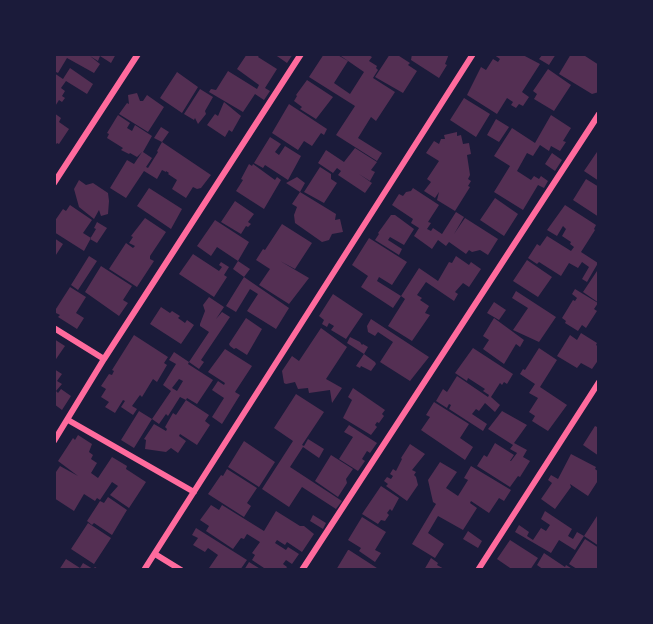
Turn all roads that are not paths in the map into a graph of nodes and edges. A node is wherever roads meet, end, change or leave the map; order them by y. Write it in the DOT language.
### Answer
graph roads {
  1 [pos="138,54"];
  2 [pos="301,54"];
  3 [pos="473,54"];
  4 [pos="599,114"];
  5 [pos="54,183"];
  6 [pos="54,328"];
  7 [pos="104,359"];
  8 [pos="599,382"];
  9 [pos="68,420"];
  10 [pos="54,441"];
  11 [pos="194,492"];
  12 [pos="155,554"];
  13 [pos="144,570"];
  14 [pos="181,570"];
  15 [pos="302,570"];
  16 [pos="478,570"];
  1 -- 5 [label="street"];
  2 -- 7 [label="street"];
  3 -- 11 [label="street"];
  4 -- 15 [label="street"];
  6 -- 7 [label="street"];
  7 -- 9 [label="street"];
  8 -- 16 [label="street"];
  9 -- 10 [label="street"];
  9 -- 11 [label="street"];
  11 -- 12 [label="street"];
  12 -- 13 [label="street"];
  12 -- 14 [label="street"];
}
